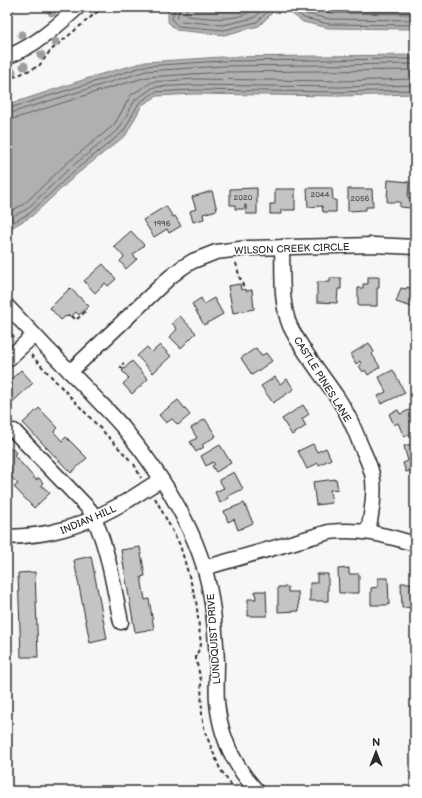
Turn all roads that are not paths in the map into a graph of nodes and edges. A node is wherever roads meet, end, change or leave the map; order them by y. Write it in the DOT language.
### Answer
graph roads {
  1 [pos="78,7"];
  2 [pos="7,57"];
  3 [pos="282,247"];
  4 [pos="415,247"];
  5 [pos="7,306"];
  6 [pos="34,335"];
  7 [pos="7,360"];
  8 [pos="70,372"];
  9 [pos="14,431"];
  10 [pos="161,480"];
  11 [pos="94,518"];
  12 [pos="368,532"];
  13 [pos="7,537"];
  14 [pos="415,544"];
  15 [pos="204,568"];
  16 [pos="121,622"];
  17 [pos="257,791"];
  1 -- 2 [label="street"];
  3 -- 4 [label="street, WILSON CREEK CIRCLE"];
  3 -- 8 [label="street, WILSON CREEK CIRCLE"];
  3 -- 12 [label="street, CASTLE PINES LANE"];
  5 -- 6 [label="street, LUNDQUIST DRIVE"];
  6 -- 7 [label="street"];
  6 -- 8 [label="street, LUNDQUIST DRIVE"];
  8 -- 10 [label="street, LUNDQUIST DRIVE"];
  9 -- 11 [label="street"];
  10 -- 11 [label="street, INDIAN HILL"];
  10 -- 15 [label="street, LUNDQUIST DRIVE"];
  11 -- 13 [label="street, INDIAN HILL"];
  11 -- 16 [label="street"];
  12 -- 14 [label="street"];
  12 -- 15 [label="street"];
  15 -- 17 [label="street, LUNDQUIST DRIVE"];
}
